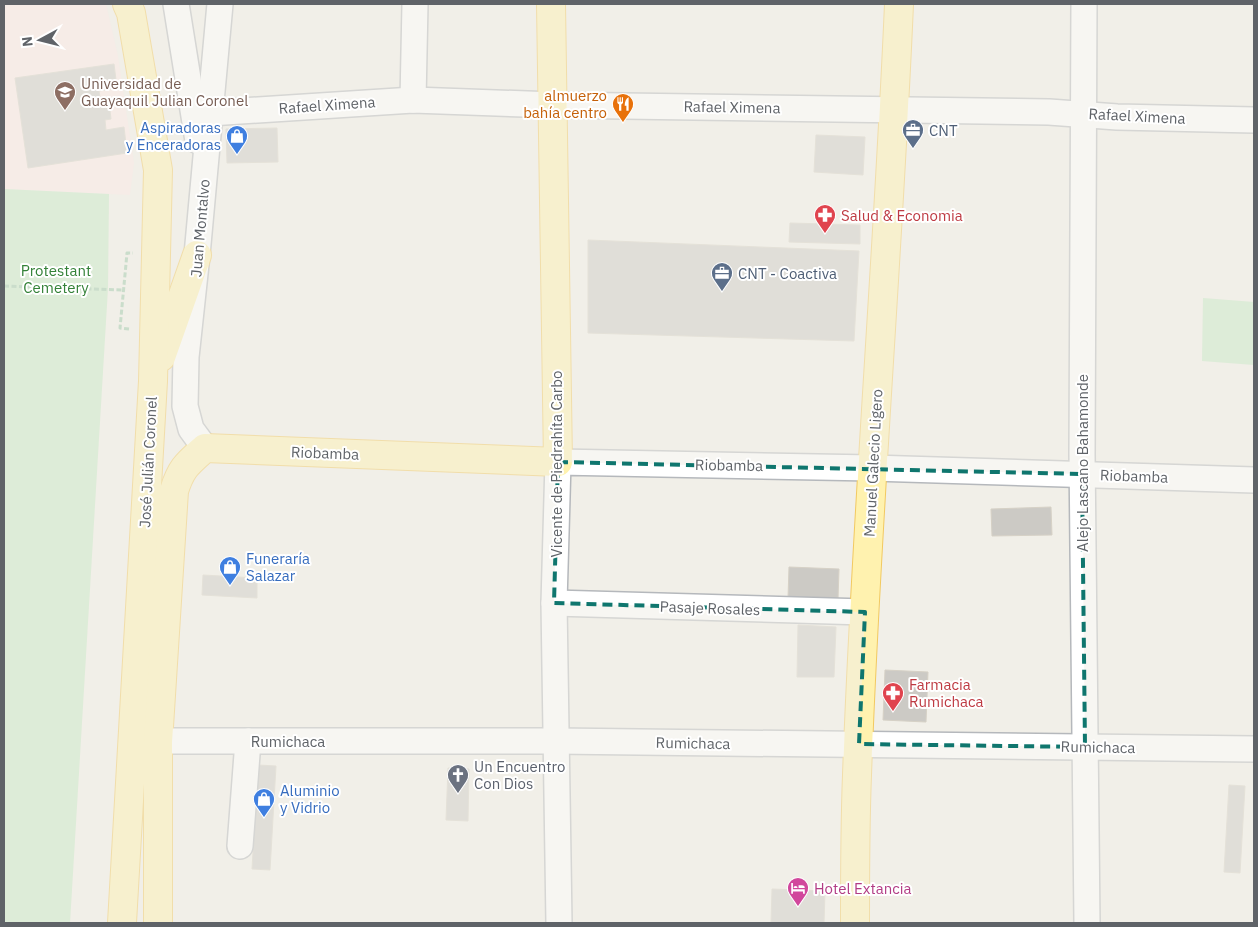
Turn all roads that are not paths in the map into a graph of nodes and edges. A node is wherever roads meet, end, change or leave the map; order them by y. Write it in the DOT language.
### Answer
graph roads {
  1 [pos="127,4"];
  2 [pos="176,4"];
  3 [pos="220,4"];
  4 [pos="415,4"];
  5 [pos="552,4"];
  6 [pos="899,4"];
  7 [pos="1084,4"];
  8 [pos="414,100"];
  9 [pos="554,105"];
  10 [pos="895,109"];
  11 [pos="210,113"];
  12 [pos="1085,114"];
  13 [pos="1254,120"];
  14 [pos="204,180"];
  15 [pos="198,255"];
  16 [pos="152,381"];
  17 [pos="205,448"];
  18 [pos="558,462"];
  19 [pos="872,468"];
  20 [pos="1082,474"];
  21 [pos="1254,480"];
  22 [pos="554,603"];
  23 [pos="865,612"];
  24 [pos="145,741"];
  25 [pos="556,741"];
  26 [pos="248,742"];
  27 [pos="859,744"];
  28 [pos="1084,747"];
  29 [pos="1254,749"];
  30 [pos="240,846"];
  31 [pos="122,923"];
  32 [pos="158,923"];
  33 [pos="559,923"];
  34 [pos="855,923"];
  35 [pos="1088,923"];
  1 -- 16 [label="main road, José Julián Coronel"];
  2 -- 14 [label="street"];
  3 -- 11 [label="street, Juan Montalvo"];
  4 -- 8 [label="street"];
  5 -- 9 [label="main road, Vicente de Piedrahíta Carbo"];
  6 -- 10 [label="main road, Manuel Galecio Ligero"];
  7 -- 12 [label="street, Alejo Lascano Bahamonde"];
  8 -- 9 [label="street, Rafael Ximena"];
  8 -- 11 [label="street, Rafael Ximena"];
  9 -- 10 [label="street, Rafael Ximena"];
  9 -- 18 [label="main road, Vicente de Piedrahíta Carbo"];
  10 -- 12 [label="street, Rafael Ximena"];
  10 -- 19 [label="main road, Manuel Galecio Ligero"];
  11 -- 14 [label="street, Juan Montalvo"];
  12 -- 13 [label="street, Rafael Ximena"];
  12 -- 20 [label="street, Alejo Lascano Bahamonde"];
  14 -- 15 [label="street, Juan Montalvo"];
  15 -- 16 [label="main road"];
  15 -- 17 [label="street, Juan Montalvo"];
  16 -- 24 [label="main road, José Julián Coronel"];
  17 -- 18 [label="main road, Riobamba"];
  17 -- 24 [label="main road, José Julián Coronel"];
  18 -- 19 [label="street, Riobamba"];
  18 -- 22 [label="street, Vicente de Piedrahíta Carbo"];
  19 -- 20 [label="street, Riobamba"];
  19 -- 23 [label="main road, Manuel Galecio Ligero"];
  20 -- 21 [label="street, Riobamba"];
  20 -- 28 [label="street, Alejo Lascano Bahamonde"];
  22 -- 23 [label="street, Pasaje Rosales"];
  22 -- 25 [label="street, Vicente de Piedrahíta Carbo"];
  23 -- 27 [label="main road, Manuel Galecio Ligero"];
  24 -- 26 [label="street, Rumichaca"];
  24 -- 31 [label="main road, José Julián Coronel"];
  24 -- 32 [label="main road, José Julián Coronel"];
  25 -- 26 [label="street, Rumichaca"];
  25 -- 27 [label="street, Rumichaca"];
  25 -- 33 [label="street, Vicente de Piedrahíta Carbo"];
  26 -- 30 [label="street"];
  27 -- 28 [label="street, Rumichaca"];
  27 -- 34 [label="main road, Manuel Galecio Ligero"];
  28 -- 29 [label="street, Rumichaca"];
  28 -- 35 [label="street, Alejo Lascano Bahamonde"];
}
